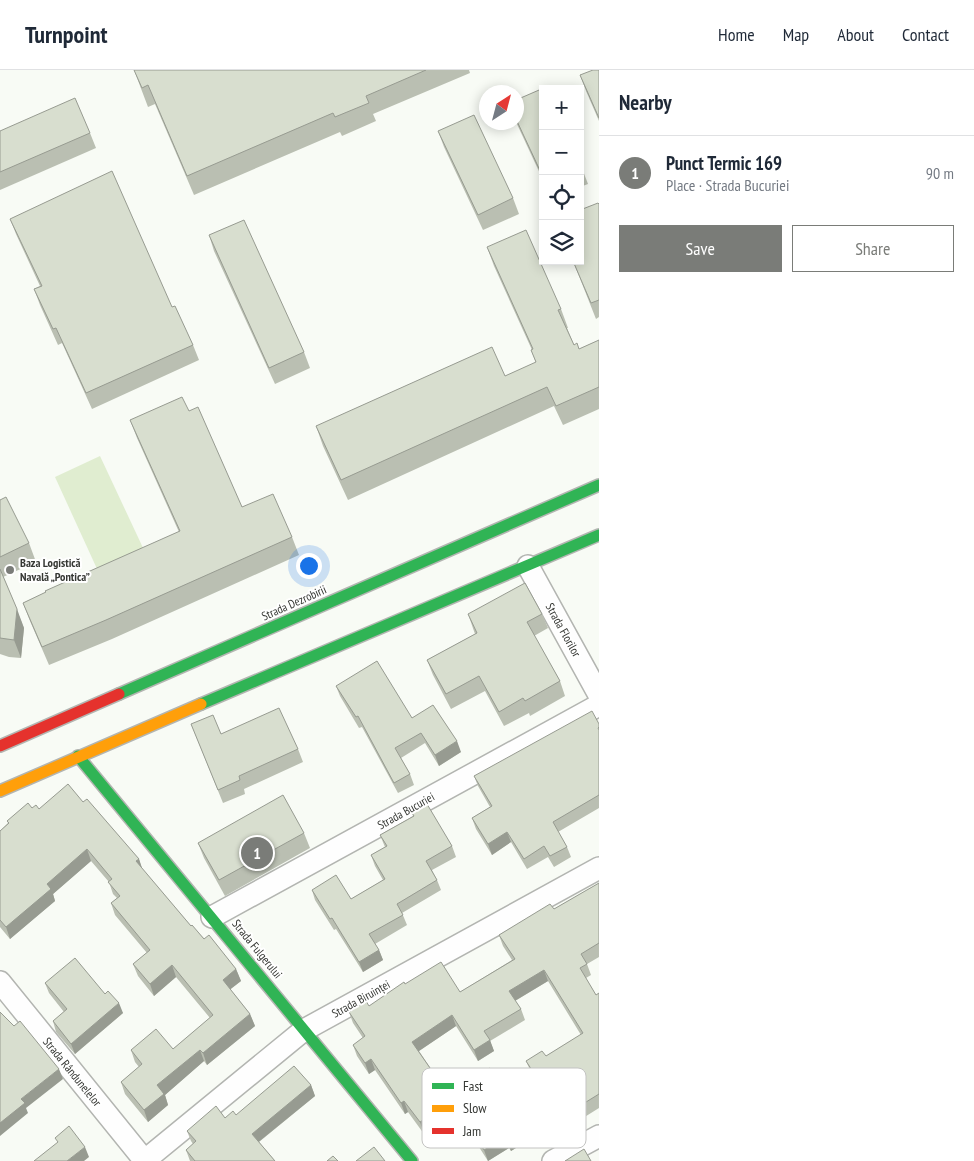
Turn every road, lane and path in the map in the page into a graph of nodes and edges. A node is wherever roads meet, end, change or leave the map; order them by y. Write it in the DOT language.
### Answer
graph roads {
  1 [pos="599,485"];
  2 [pos="599,535"];
  3 [pos="528,566"];
  4 [pos="599,695"];
  5 [pos="599,705"];
  6 [pos="0,746"];
  7 [pos="78,756"];
  8 [pos="0,791"];
  9 [pos="599,868"];
  10 [pos="212,917"];
  11 [pos="0,982"];
  12 [pos="304,1030"];
  13 [pos="599,1136"];
  14 [pos="586,1143"];
  15 [pos="577,1148"];
  16 [pos="144,1161"];
  17 [pos="412,1161"];
  18 [pos="553,1161"];
  1 -- 6 [label="main road, Strada Dezrobirii"];
  2 -- 3 [label="main road"];
  3 -- 4 [label="street, Strada Florilor"];
  3 -- 7 [label="main road"];
  5 -- 10 [label="street, Strada Bucuriei"];
  7 -- 8 [label="main road"];
  7 -- 10 [label="main road, Strada Fulgerului"];
  9 -- 12 [label="street, Strada Biruinței"];
  10 -- 12 [label="main road, Strada Fulgerului"];
  11 -- 16 [label="street, Strada Rândunelelor"];
  12 -- 16 [label="street, Strada Biruinței"];
  12 -- 17 [label="main road, Strada Fulgerului"];
  13 -- 14 [label="street"];
  15 -- 18 [label="street"];
}
